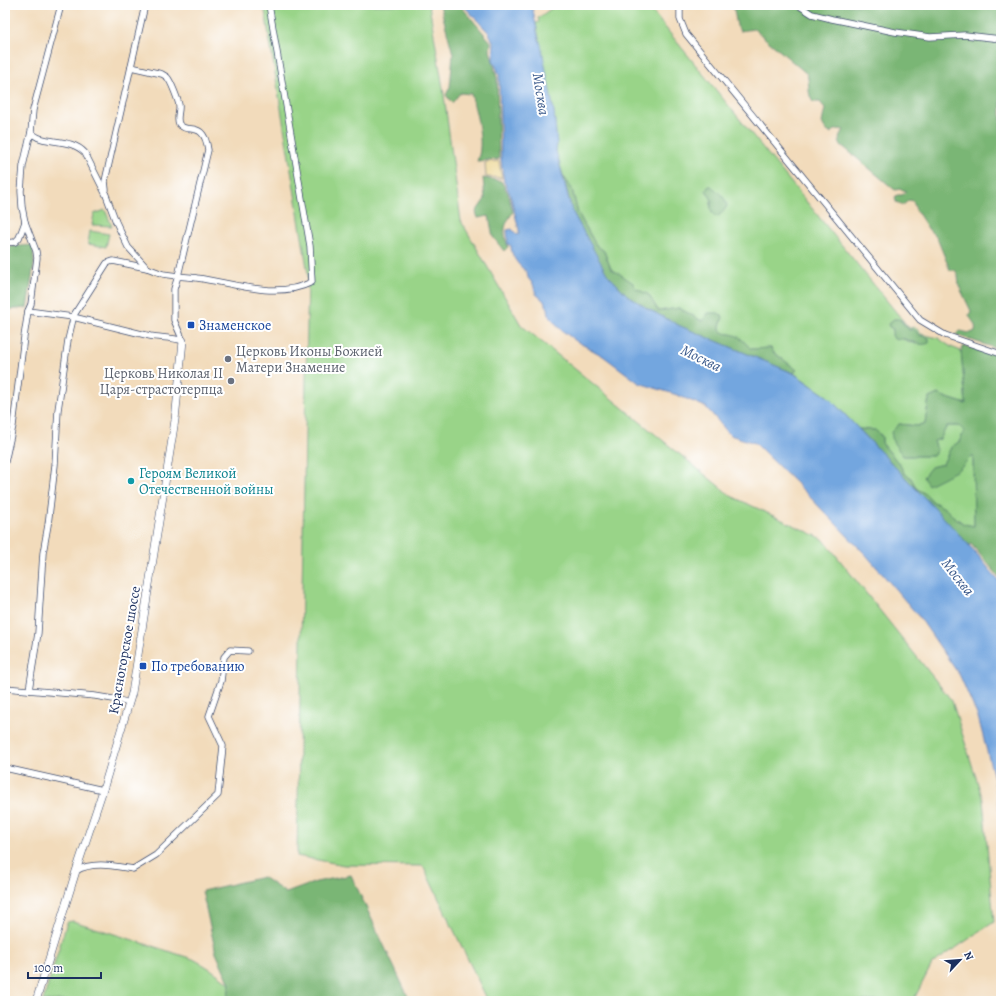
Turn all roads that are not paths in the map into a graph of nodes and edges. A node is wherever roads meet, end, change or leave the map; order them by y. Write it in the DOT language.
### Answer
graph roads {
  1 [pos="61,5"];
  2 [pos="145,5"];
  3 [pos="269,5"];
  4 [pos="680,5"];
  5 [pos="798,5"];
  6 [pos="1001,39"];
  7 [pos="131,67"];
  8 [pos="31,132"];
  9 [pos="106,195"];
  10 [pos="25,222"];
  11 [pos="5,243"];
  12 [pos="147,268"];
  13 [pos="178,276"];
  14 [pos="28,311"];
  15 [pos="73,317"];
  16 [pos="183,330"];
  17 [pos="183,340"];
  18 [pos="1001,354"];
  19 [pos="5,462"];
  20 [pos="248,651"];
  21 [pos="5,688"];
  22 [pos="29,690"];
  23 [pos="129,703"];
  24 [pos="5,768"];
  25 [pos="103,790"];
  26 [pos="76,871"];
  27 [pos="36,1001"];
  1 -- 8 [label="street"];
  2 -- 7 [label="street"];
  3 -- 13 [label="street"];
  4 -- 18 [label="street"];
  5 -- 6 [label="street"];
  7 -- 9 [label="street"];
  7 -- 13 [label="street"];
  8 -- 9 [label="street"];
  8 -- 10 [label="street"];
  9 -- 12 [label="street"];
  10 -- 11 [label="street"];
  10 -- 14 [label="street"];
  12 -- 13 [label="street"];
  12 -- 15 [label="street"];
  13 -- 17 [label="street"];
  14 -- 15 [label="street"];
  14 -- 19 [label="street"];
  15 -- 17 [label="street"];
  15 -- 22 [label="street"];
  16 -- 17 [label="street"];
  17 -- 23 [label="street, Красногорское шоссе"];
  20 -- 26 [label="street"];
  21 -- 22 [label="street"];
  22 -- 23 [label="street"];
  23 -- 25 [label="street, Красногорское шоссе"];
  24 -- 25 [label="street"];
  25 -- 26 [label="street, Красногорское шоссе"];
  26 -- 27 [label="street, Красногорское шоссе"];
}
